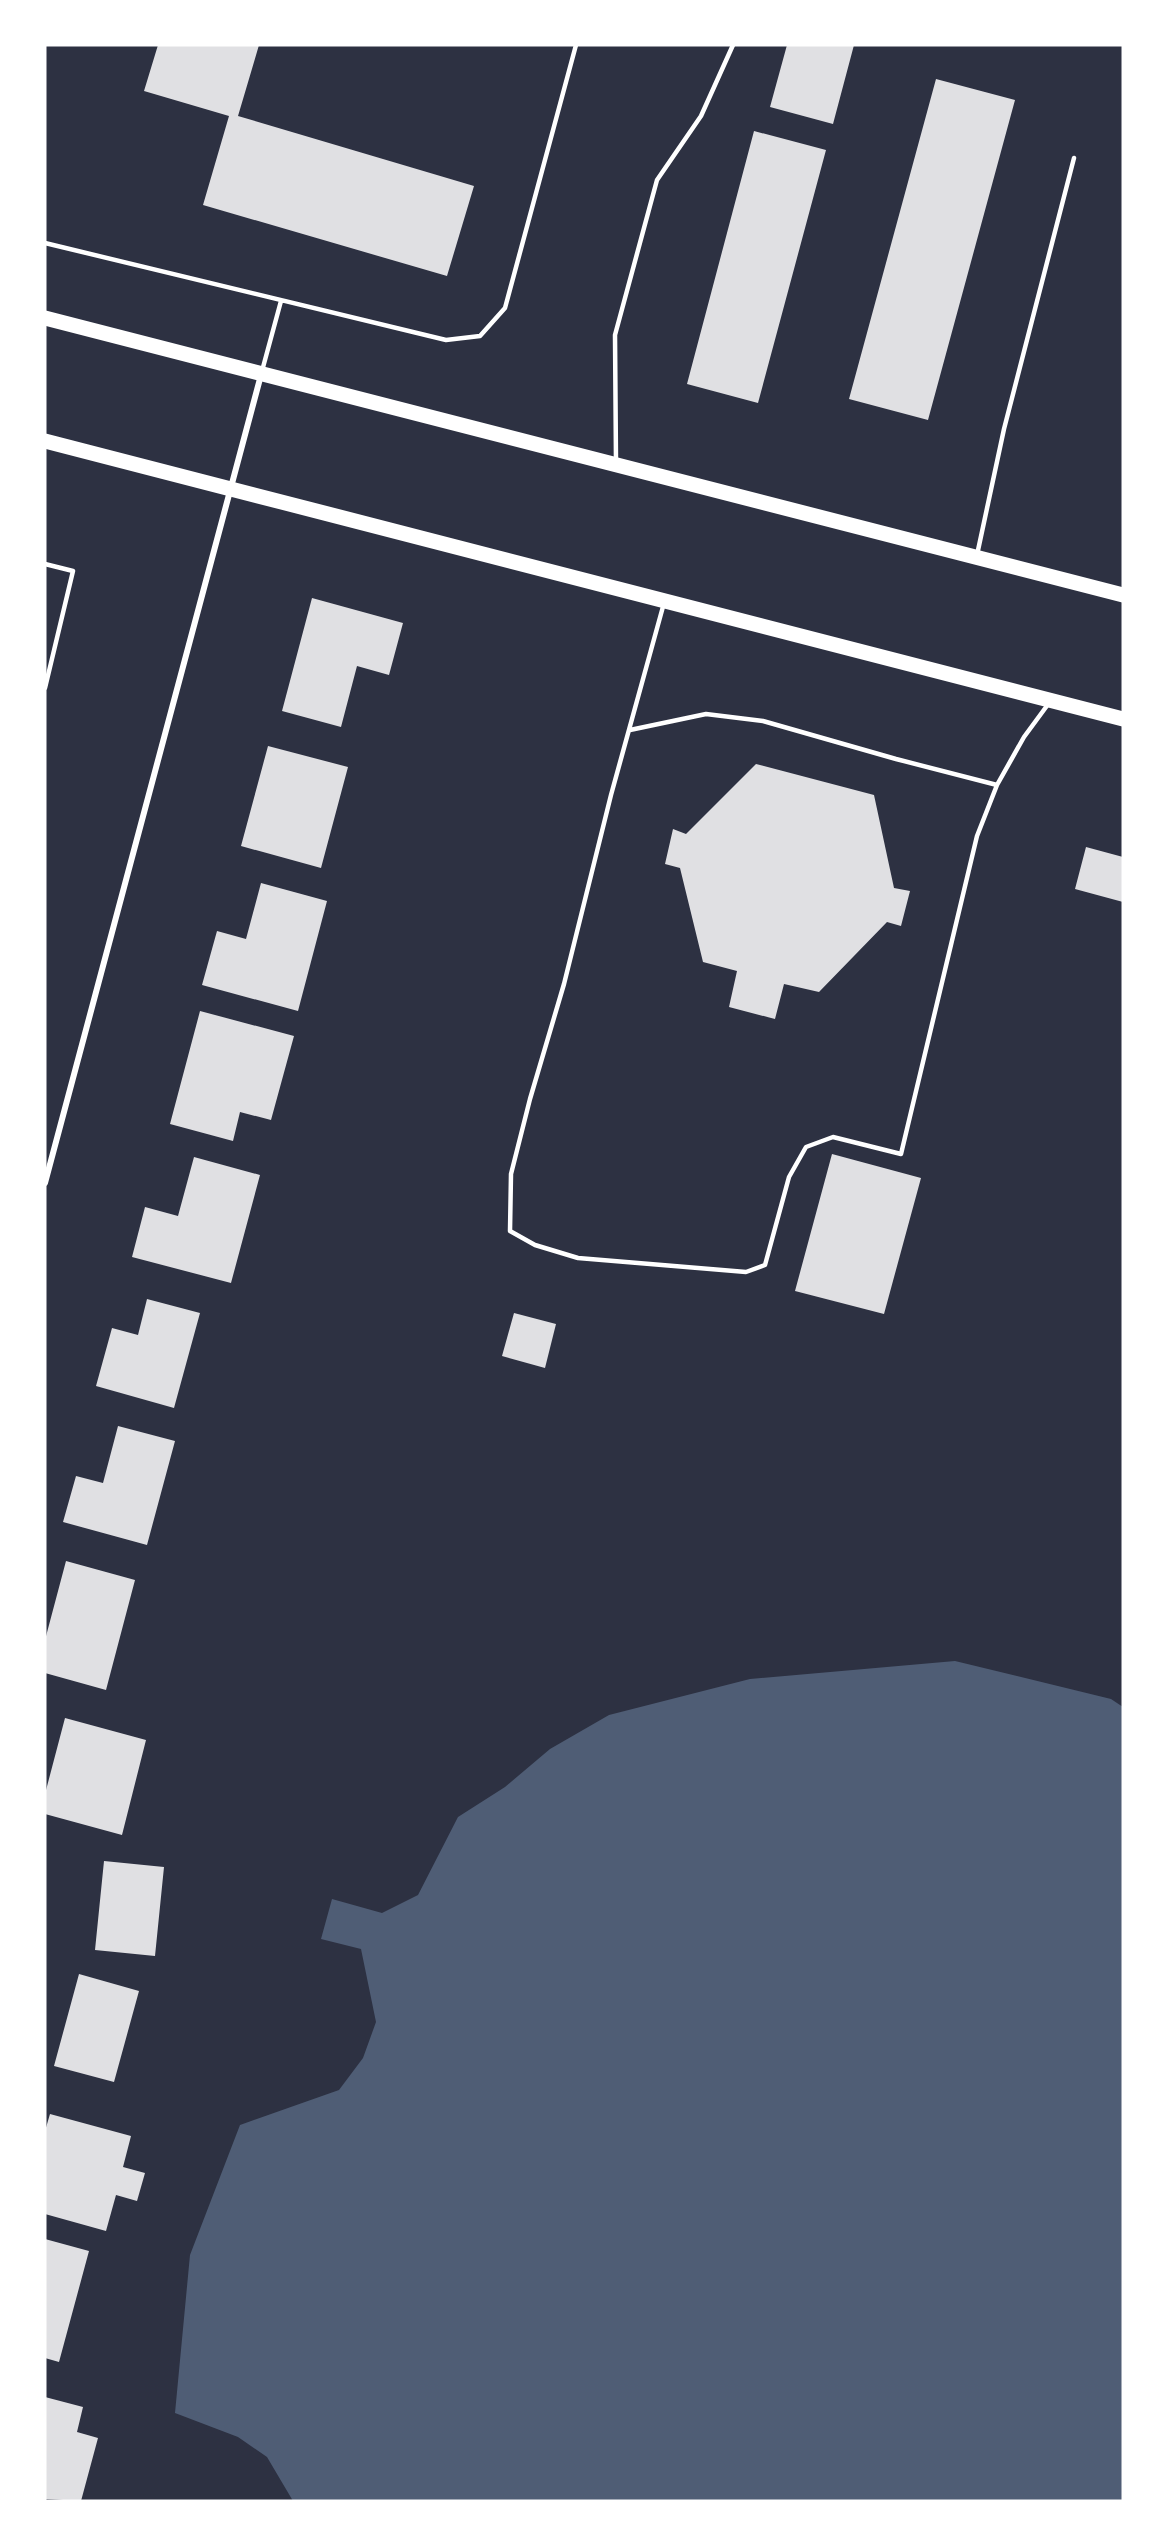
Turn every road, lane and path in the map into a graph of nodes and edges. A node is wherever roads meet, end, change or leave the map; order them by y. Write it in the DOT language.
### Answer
graph roads {
  1 [pos="576,45"];
  2 [pos="732,45"];
  3 [pos="1074,158"];
  4 [pos="45,243"];
  5 [pos="281,301"];
  6 [pos="45,318"];
  7 [pos="261,374"];
  8 [pos="45,441"];
  9 [pos="616,466"];
  10 [pos="231,489"];
  11 [pos="976,558"];
  12 [pos="45,564"];
  13 [pos="1123,596"];
  14 [pos="665,600"];
  15 [pos="45,688"];
  16 [pos="1051,700"];
  17 [pos="1123,719"];
  18 [pos="630,730"];
  19 [pos="997,785"];
  20 [pos="45,1183"];
  1 -- 5 [label="lane"];
  2 -- 9 [label="lane"];
  3 -- 11 [label="lane"];
  4 -- 5 [label="lane"];
  5 -- 7 [label="lane"];
  6 -- 7 [label="main road"];
  7 -- 9 [label="main road"];
  7 -- 10 [label="street"];
  8 -- 10 [label="main road"];
  9 -- 11 [label="main road"];
  10 -- 14 [label="main road"];
  10 -- 20 [label="street"];
  11 -- 13 [label="main road"];
  12 -- 15 [label="lane"];
  14 -- 16 [label="main road"];
  14 -- 18 [label="lane"];
  16 -- 17 [label="main road"];
  16 -- 19 [label="lane"];
  18 -- 19 [label="lane"];
  18 -- 19 [label="lane"];
}
